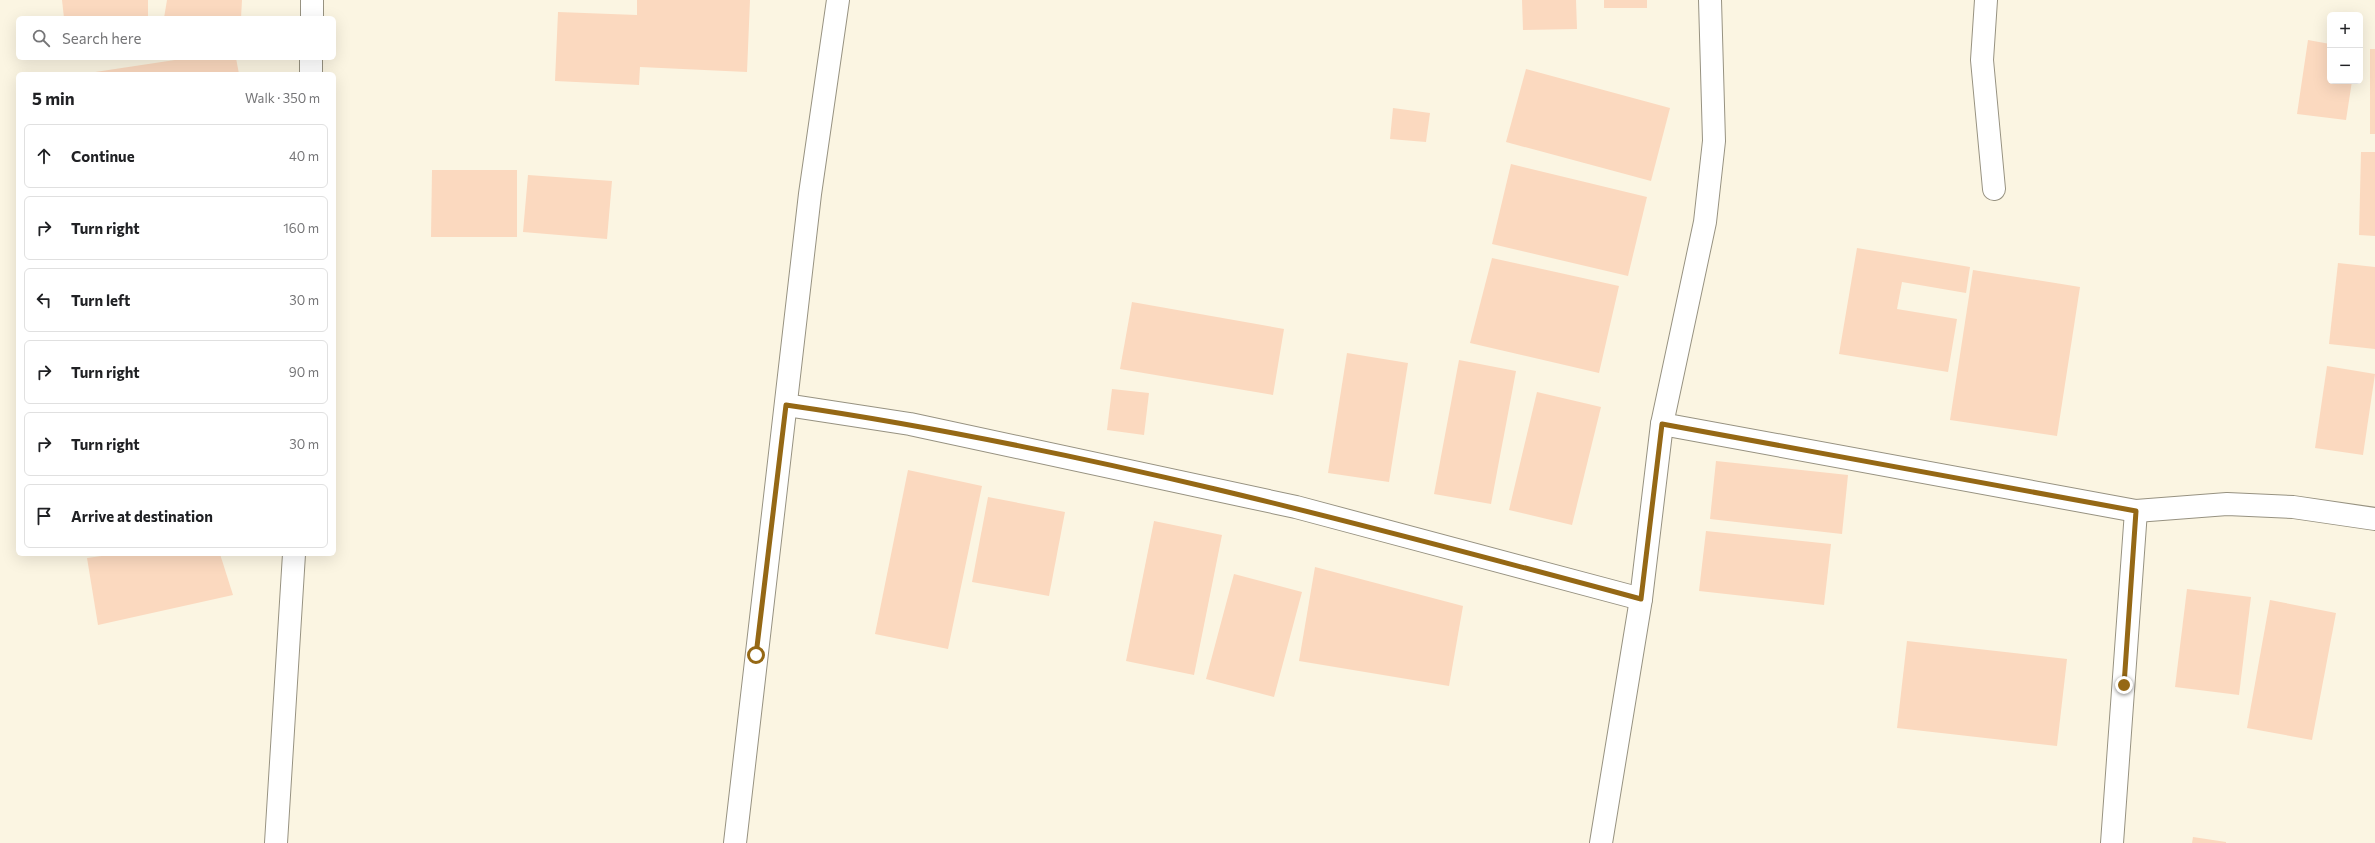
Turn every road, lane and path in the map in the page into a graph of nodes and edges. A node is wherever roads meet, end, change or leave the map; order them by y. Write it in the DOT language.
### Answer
graph roads {
  1 [pos="312,0"];
  2 [pos="838,0"];
  3 [pos="1710,0"];
  4 [pos="1986,0"];
  5 [pos="312,16"];
  6 [pos="311,60"];
  7 [pos="311,72"];
  8 [pos="1994,189"];
  9 [pos="786,405"];
  10 [pos="1662,424"];
  11 [pos="2136,511"];
  12 [pos="2375,518"];
  13 [pos="294,556"];
  14 [pos="1641,599"];
  15 [pos="276,843"];
  16 [pos="735,843"];
  17 [pos="1601,843"];
  18 [pos="2112,843"];
  1 -- 5 [label="street"];
  2 -- 9 [label="street"];
  3 -- 10 [label="street"];
  4 -- 8 [label="street"];
  6 -- 7 [label="street"];
  9 -- 14 [label="street"];
  9 -- 16 [label="street"];
  10 -- 11 [label="street"];
  10 -- 14 [label="street"];
  11 -- 12 [label="street"];
  11 -- 18 [label="street"];
  13 -- 15 [label="street"];
  14 -- 17 [label="street"];
}
